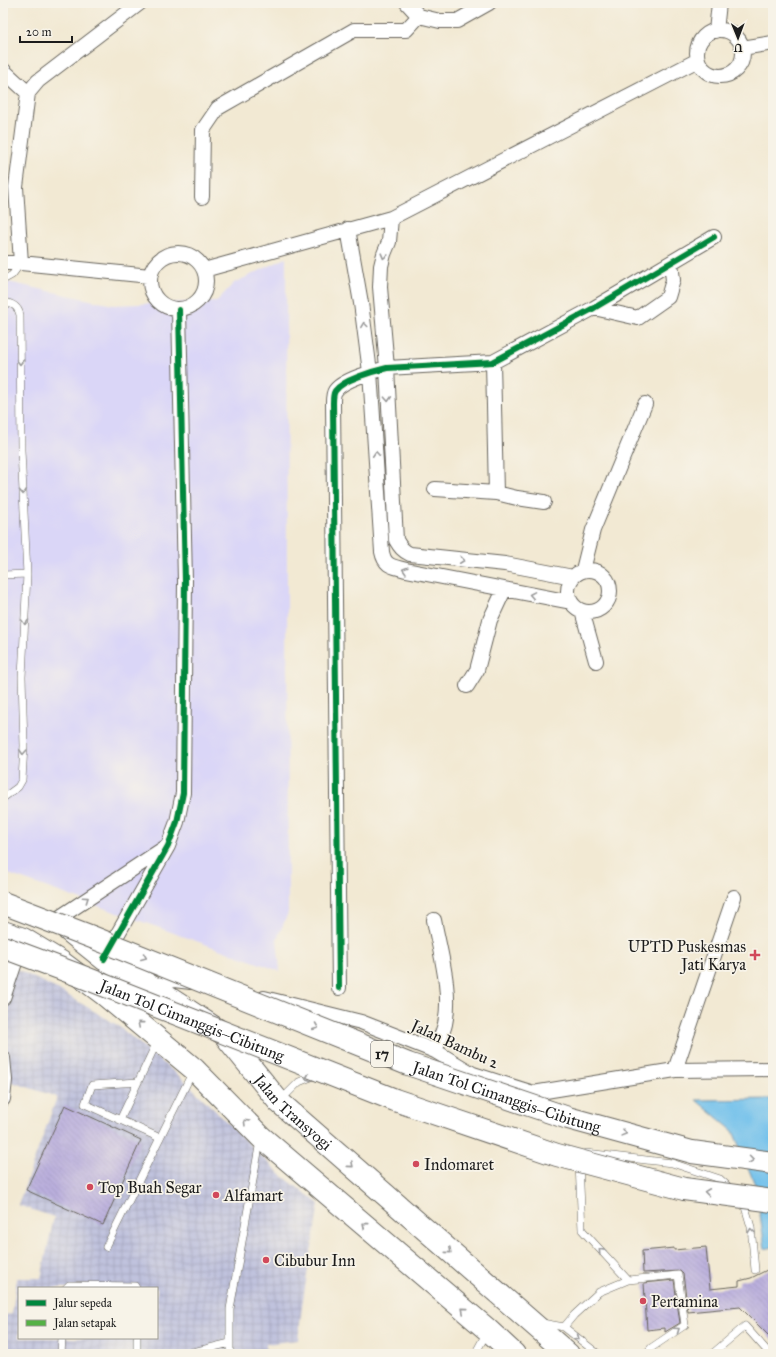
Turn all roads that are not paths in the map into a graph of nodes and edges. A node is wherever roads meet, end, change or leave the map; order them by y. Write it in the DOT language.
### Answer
graph roads {
  1 [pos="140,3"];
  2 [pos="407,3"];
  3 [pos="490,3"];
  4 [pos="719,3"];
  5 [pos="419,16"];
  6 [pos="716,31"];
  7 [pos="773,43"];
  8 [pos="742,48"];
  9 [pos="698,60"];
  10 [pos="3,70"];
  11 [pos="28,93"];
  12 [pos="10,187"];
  13 [pos="202,197"];
  14 [pos="391,218"];
  15 [pos="348,229"];
  16 [pos="714,237"];
  17 [pos="3,263"];
  18 [pos="21,263"];
  19 [pos="671,263"];
  20 [pos="204,270"];
  21 [pos="150,276"];
  22 [pos="3,280"];
  23 [pos="3,302"];
  24 [pos="594,308"];
  25 [pos="179,310"];
  26 [pos="493,362"];
  27 [pos="387,368"];
  28 [pos="370,372"];
  29 [pos="645,404"];
  30 [pos="435,489"];
  31 [pos="496,493"];
  32 [pos="544,502"];
  33 [pos="578,573"];
  34 [pos="27,574"];
  35 [pos="3,575"];
  36 [pos="504,590"];
  37 [pos="571,602"];
  38 [pos="582,611"];
  39 [pos="596,661"];
  40 [pos="467,686"];
  41 [pos="3,798"];
  42 [pos="168,846"];
  43 [pos="3,895"];
  44 [pos="734,897"];
  45 [pos="3,904"];
  46 [pos="434,920"];
  47 [pos="54,921"];
  48 [pos="13,935"];
  49 [pos="3,947"];
  50 [pos="104,959"];
  51 [pos="152,987"];
  52 [pos="339,988"];
  53 [pos="3,998"];
  54 [pos="158,1040"];
  55 [pos="435,1051"];
  56 [pos="3,1058"];
  57 [pos="194,1069"];
  58 [pos="675,1070"];
  59 [pos="773,1070"];
  60 [pos="354,1075"];
  61 [pos="138,1082"];
  62 [pos="383,1087"];
  63 [pos="3,1099"];
  64 [pos="280,1102"];
  65 [pos="120,1120"];
  66 [pos="261,1137"];
  67 [pos="160,1138"];
  68 [pos="575,1151"];
  69 [pos="773,1162"];
  70 [pos="773,1201"];
  71 [pos="106,1247"];
  72 [pos="755,1270"];
  73 [pos="628,1280"];
  74 [pos="67,1287"];
  75 [pos="136,1287"];
  76 [pos="528,1320"];
  77 [pos="564,1327"];
  78 [pos="488,1330"];
  79 [pos="62,1339"];
  80 [pos="137,1339"];
  81 [pos="230,1343"];
  82 [pos="61,1354"];
  83 [pos="137,1354"];
  84 [pos="185,1354"];
  85 [pos="230,1354"];
  86 [pos="475,1354"];
  87 [pos="514,1354"];
  88 [pos="568,1354"];
  89 [pos="598,1354"];
  90 [pos="646,1354"];
  91 [pos="712,1354"];
  92 [pos="770,1354"];
  1 -- 11 [label="street"];
  2 -- 5 [label="street"];
  3 -- 5 [label="street"];
  4 -- 6 [label="street"];
  5 -- 13 [label="street"];
  6 -- 8 [label="street"];
  6 -- 9 [label="street"];
  7 -- 8 [label="street"];
  8 -- 9 [label="street"];
  9 -- 14 [label="street"];
  10 -- 11 [label="street"];
  11 -- 12 [label="street"];
  12 -- 18 [label="street"];
  14 -- 15 [label="street"];
  14 -- 27 [label="street, one-way"];
  15 -- 20 [label="street"];
  28 -- 15 [label="street, one-way"];
  16 -- 19 [label="street"];
  17 -- 18 [label="street"];
  18 -- 21 [label="street"];
  18 -- 22 [label="lane"];
  19 -- 24 [label="street"];
  19 -- 24 [label="street"];
  20 -- 21 [label="street"];
  20 -- 25 [label="street"];
  21 -- 25 [label="street"];
  23 -- 34 [label="lane, one-way"];
  24 -- 26 [label="street"];
  25 -- 42 [label="street"];
  26 -- 27 [label="street"];
  26 -- 31 [label="street"];
  27 -- 28 [label="street"];
  27 -- 33 [label="street, one-way"];
  36 -- 28 [label="street, one-way"];
  28 -- 52 [label="street"];
  29 -- 33 [label="street"];
  30 -- 31 [label="street"];
  31 -- 32 [label="street"];
  33 -- 37 [label="street"];
  33 -- 38 [label="street"];
  34 -- 35 [label="lane"];
  34 -- 41 [label="lane, one-way"];
  37 -- 36 [label="street, one-way"];
  36 -- 40 [label="street"];
  37 -- 38 [label="street"];
  38 -- 39 [label="street"];
  47 -- 42 [label="street, one-way"];
  42 -- 50 [label="street"];
  43 -- 47 [label="highway, Jalan Transyogi"];
  44 -- 58 [label="street"];
  45 -- 69 [label="highway, Jalan Tol Cimanggis–Cibitung / 17, one-way, bridge"];
  46 -- 55 [label="street"];
  47 -- 50 [label="highway, Jalan Transyogi"];
  48 -- 53 [label="street"];
  54 -- 48 [label="highway, one-way"];
  70 -- 49 [label="highway, Jalan Tol Cimanggis–Cibitung / 17, one-way, bridge"];
  50 -- 51 [label="highway, Jalan Transyogi"];
  51 -- 55 [label="street, Jalan Bambu 2"];
  51 -- 64 [label="highway, Jalan Transyogi"];
  54 -- 57 [label="highway"];
  54 -- 61 [label="lane"];
  55 -- 58 [label="street, Jalan Bambu 2"];
  56 -- 63 [label="street"];
  66 -- 57 [label="highway, one-way"];
  57 -- 67 [label="lane"];
  58 -- 59 [label="street, Jalan Bambu 2"];
  60 -- 64 [label="lane, one-way"];
  61 -- 65 [label="lane"];
  61 -- 65 [label="lane"];
  62 -- 68 [label="lane"];
  64 -- 76 [label="highway, Jalan Transyogi, one-way"];
  65 -- 67 [label="lane"];
  78 -- 66 [label="highway, one-way"];
  66 -- 81 [label="lane"];
  67 -- 71 [label="lane"];
  72 -- 68 [label="lane, one-way"];
  73 -- 68 [label="lane, one-way"];
  73 -- 77 [label="lane"];
  90 -- 73 [label="lane, one-way"];
  74 -- 75 [label="lane"];
  76 -- 77 [label="lane"];
  76 -- 88 [label="highway, Jalan Transyogi"];
  77 -- 89 [label="lane, one-way"];
  78 -- 86 [label="lane"];
  78 -- 87 [label="highway"];
  79 -- 82 [label="lane"];
  80 -- 83 [label="lane"];
  81 -- 84 [label="lane"];
  81 -- 85 [label="lane"];
  91 -- 92 [label="lane"];
}
